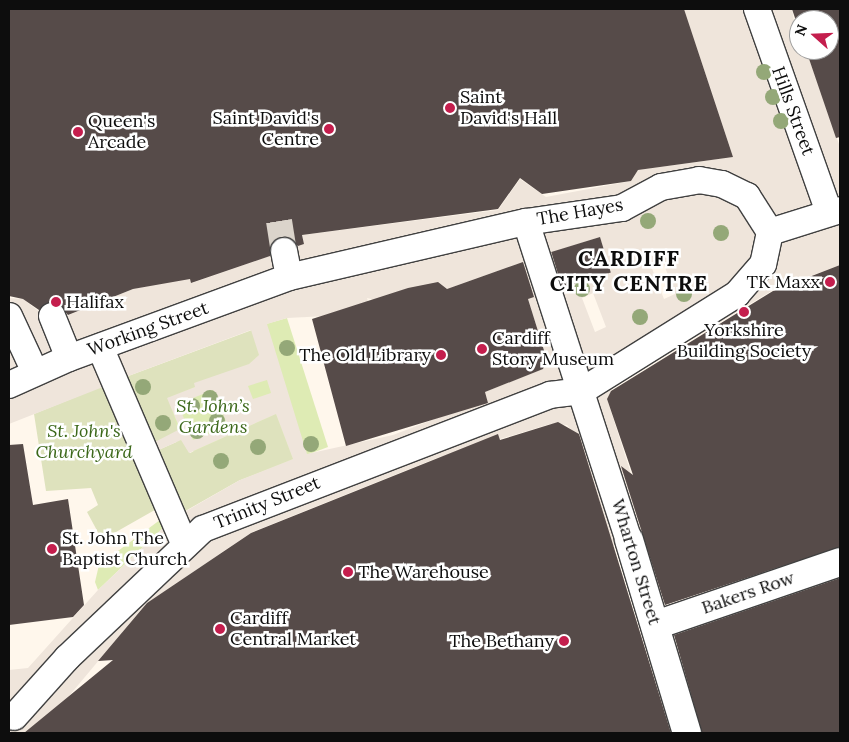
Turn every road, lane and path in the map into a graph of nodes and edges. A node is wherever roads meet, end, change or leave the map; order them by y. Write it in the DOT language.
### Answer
graph roads {
  1 [pos="757,9"];
  2 [pos="835,211"];
  3 [pos="526,222"];
  4 [pos="770,232"];
  5 [pos="284,251"];
  6 [pos="289,277"];
  7 [pos="9,316"];
  8 [pos="52,316"];
  9 [pos="100,347"];
  10 [pos="69,358"];
  11 [pos="34,372"];
  12 [pos="9,385"];
  13 [pos="582,390"];
  14 [pos="629,540"];
  15 [pos="185,545"];
  16 [pos="840,562"];
  17 [pos="656,625"];
  18 [pos="14,721"];
  19 [pos="687,733"];
  1 -- 2 [label="street, Hills Street"];
  2 -- 4 [label="street"];
  3 -- 4 [label="street, The Hayes"];
  3 -- 6 [label="street, Working Street"];
  3 -- 13 [label="street, The Hayes"];
  4 -- 13 [label="street"];
  5 -- 6 [label="street"];
  6 -- 9 [label="street, Working Street"];
  7 -- 11 [label="street"];
  8 -- 10 [label="street"];
  9 -- 10 [label="street, Working Street"];
  9 -- 15 [label="street"];
  10 -- 11 [label="street, Working Street"];
  11 -- 12 [label="street, Working Street"];
  13 -- 14 [label="street, Wharton Street"];
  13 -- 15 [label="street, Trinity Street"];
  14 -- 17 [label="street, Wharton Street"];
  15 -- 18 [label="street, Trinity Street"];
  16 -- 17 [label="street, Bakers Row"];
  17 -- 19 [label="street, Wharton Street"];
}
